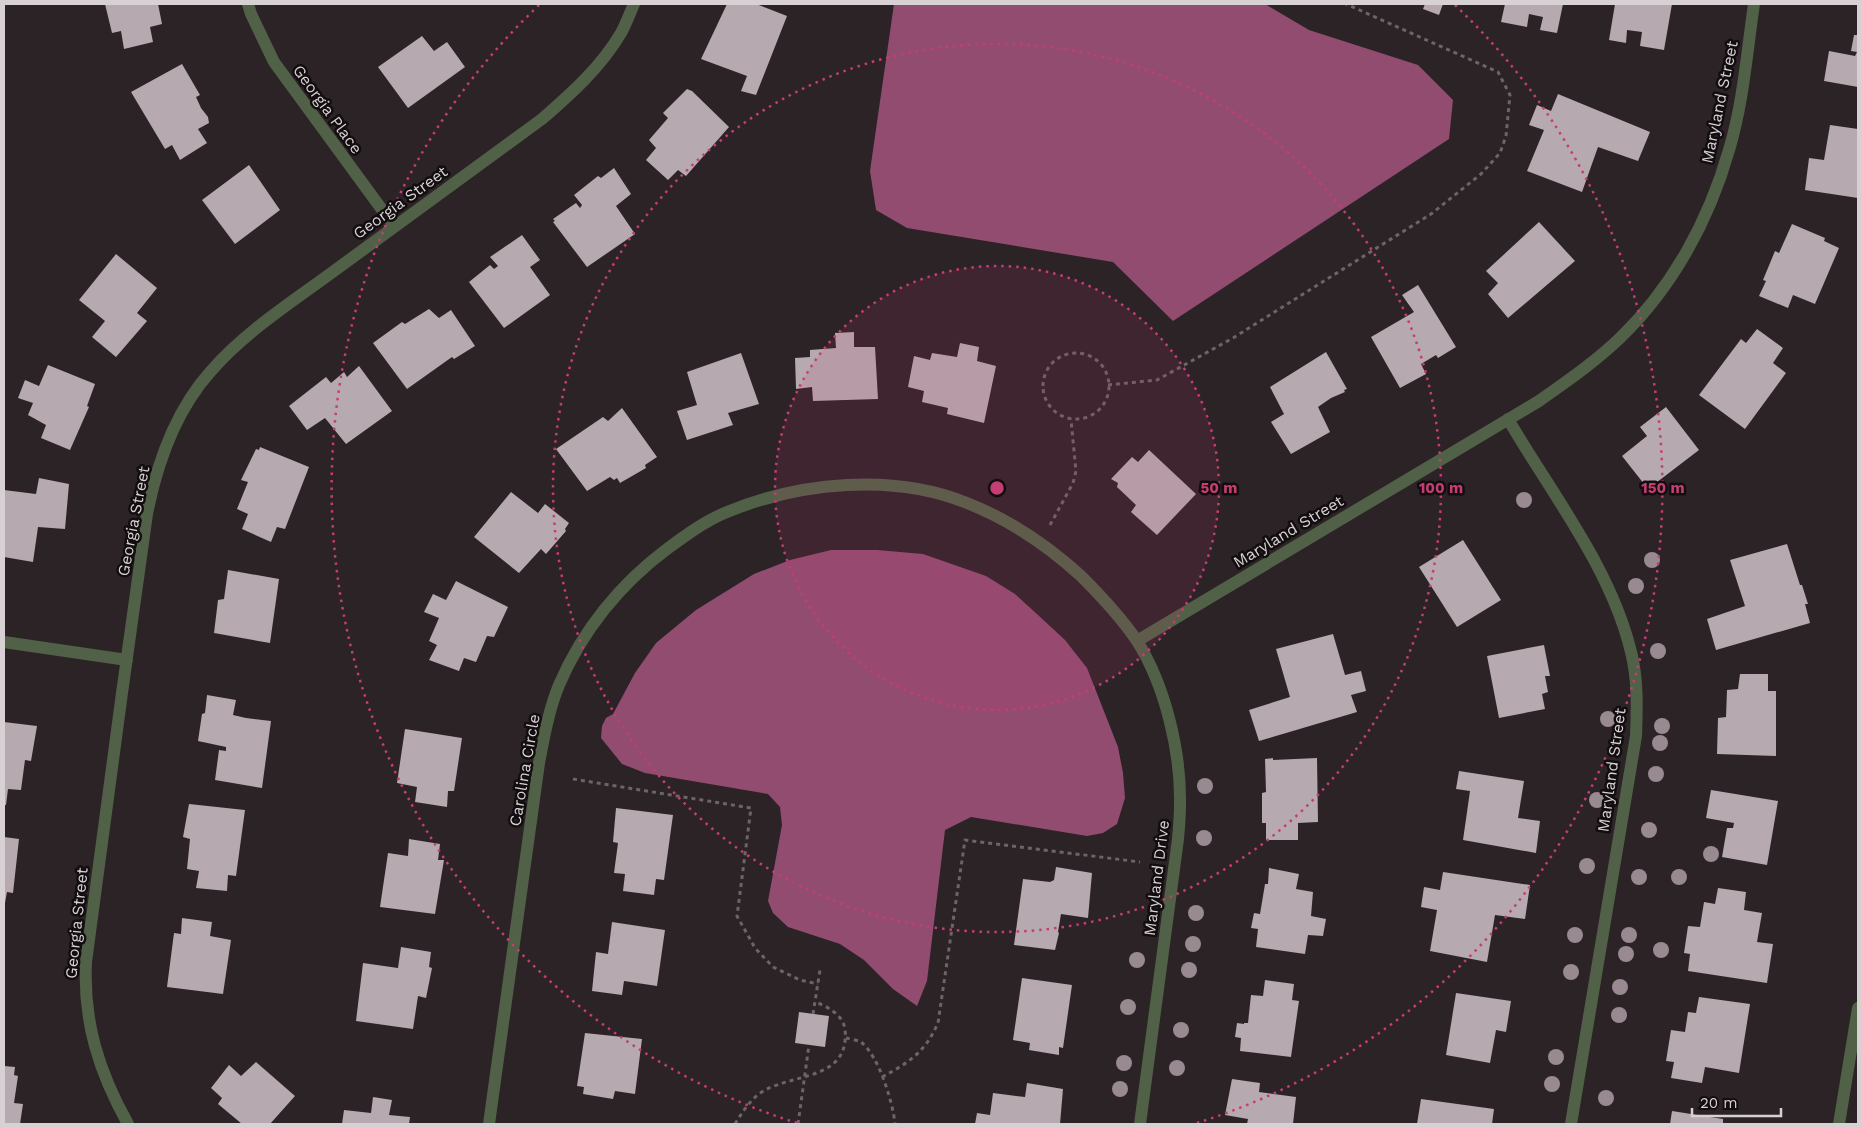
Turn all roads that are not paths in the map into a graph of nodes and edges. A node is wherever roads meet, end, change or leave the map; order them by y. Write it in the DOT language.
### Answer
graph roads {
  1 [pos="248,4"];
  2 [pos="634,4"];
  3 [pos="1754,4"];
  4 [pos="394,226"];
  5 [pos="1508,419"];
  6 [pos="1137,641"];
  7 [pos="4,642"];
  8 [pos="127,660"];
  9 [pos="1858,1008"];
  10 [pos="128,1124"];
  11 [pos="489,1124"];
  12 [pos="1140,1124"];
  13 [pos="1571,1124"];
  14 [pos="1840,1124"];
  1 -- 4 [label="street, Georgia Place"];
  2 -- 4 [label="street, Georgia Street"];
  3 -- 5 [label="street, Maryland Street"];
  4 -- 8 [label="street, Georgia Street"];
  5 -- 6 [label="street, Maryland Street"];
  5 -- 13 [label="street, Maryland Street"];
  6 -- 11 [label="street, Carolina Circle"];
  6 -- 12 [label="street, Maryland Drive"];
  7 -- 8 [label="street"];
  8 -- 10 [label="street, Georgia Street"];
  9 -- 14 [label="street"];
}
